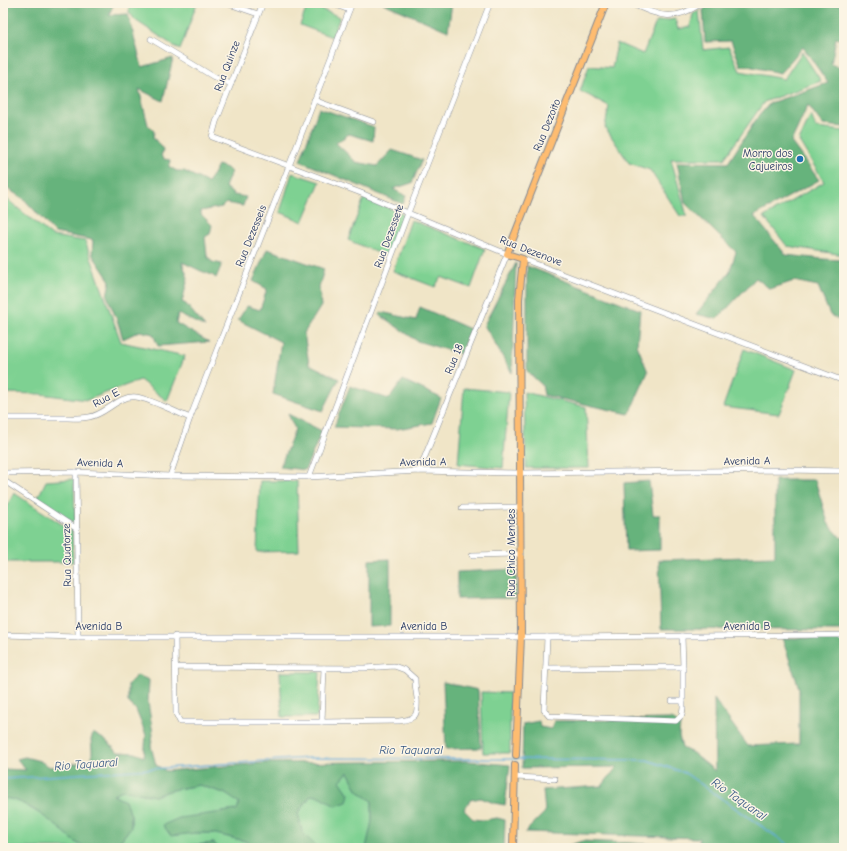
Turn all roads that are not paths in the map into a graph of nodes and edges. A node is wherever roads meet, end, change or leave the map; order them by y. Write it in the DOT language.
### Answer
graph roads {
  1 [pos="226,3"];
  2 [pos="262,3"];
  3 [pos="331,3"];
  4 [pos="352,3"];
  5 [pos="490,3"];
  6 [pos="606,3"];
  7 [pos="630,3"];
  8 [pos="702,3"];
  9 [pos="349,10"];
  10 [pos="258,14"];
  11 [pos="151,39"];
  12 [pos="231,84"];
  13 [pos="314,100"];
  14 [pos="374,122"];
  15 [pos="212,137"];
  16 [pos="289,166"];
  17 [pos="408,213"];
  18 [pos="507,254"];
  19 [pos="523,259"];
  20 [pos="844,381"];
  21 [pos="3,418"];
  22 [pos="190,418"];
  23 [pos="419,471"];
  24 [pos="844,471"];
  25 [pos="76,472"];
  26 [pos="3,473"];
  27 [pos="520,473"];
  28 [pos="170,476"];
  29 [pos="309,477"];
  30 [pos="3,480"];
  31 [pos="521,507"];
  32 [pos="462,508"];
  33 [pos="77,529"];
  34 [pos="472,554"];
  35 [pos="521,554"];
  36 [pos="844,635"];
  37 [pos="3,636"];
  38 [pos="78,636"];
  39 [pos="175,636"];
  40 [pos="521,636"];
  41 [pos="682,636"];
  42 [pos="548,637"];
  43 [pos="176,667"];
  44 [pos="683,667"];
  45 [pos="324,668"];
  46 [pos="546,668"];
  47 [pos="683,701"];
  48 [pos="672,702"];
  49 [pos="322,722"];
  50 [pos="516,755"];
  51 [pos="515,765"];
  52 [pos="515,777"];
  53 [pos="555,779"];
  54 [pos="513,848"];
  1 -- 10 [label="street"];
  2 -- 10 [label="street, Rua Quinze"];
  3 -- 9 [label="street"];
  4 -- 9 [label="street, Rua Dezesseis"];
  5 -- 17 [label="street, Rua Dezessete"];
  6 -- 18 [label="main road, Rua Dezoito"];
  7 -- 8 [label="street"];
  9 -- 13 [label="street, Rua Dezesseis"];
  10 -- 12 [label="street, Rua Quinze"];
  11 -- 12 [label="street"];
  12 -- 15 [label="street, Rua Quinze"];
  13 -- 14 [label="street"];
  13 -- 16 [label="street, Rua Dezesseis"];
  15 -- 16 [label="street, Rua Dezenove"];
  16 -- 17 [label="street, Rua Dezenove"];
  16 -- 22 [label="street, Rua Dezesseis"];
  17 -- 18 [label="street, Rua Dezenove"];
  17 -- 29 [label="street, Rua Dezessete"];
  18 -- 19 [label="main road, Rua Dezenove"];
  18 -- 23 [label="street, Rua 18"];
  19 -- 20 [label="street, Rua Dezenove"];
  19 -- 27 [label="main road, Rua Chico Mendes"];
  21 -- 22 [label="street, Rua E"];
  22 -- 28 [label="street, Rua Dezesseis"];
  23 -- 27 [label="street, Avenida A"];
  23 -- 29 [label="street, Avenida A"];
  24 -- 27 [label="street, Avenida A"];
  25 -- 26 [label="street, Avenida A"];
  25 -- 28 [label="street, Avenida A"];
  25 -- 33 [label="street, Rua Quatorze"];
  27 -- 31 [label="main road, Rua Chico Mendes"];
  28 -- 29 [label="street, Avenida A"];
  30 -- 33 [label="street"];
  31 -- 32 [label="street"];
  31 -- 35 [label="main road, Rua Chico Mendes"];
  33 -- 38 [label="street, Rua Quatorze"];
  34 -- 35 [label="street"];
  35 -- 40 [label="main road, Rua Chico Mendes"];
  36 -- 41 [label="street, Avenida B"];
  37 -- 38 [label="street, Avenida B"];
  38 -- 39 [label="street, Avenida B"];
  39 -- 40 [label="street, Avenida B"];
  39 -- 43 [label="street"];
  40 -- 42 [label="street, Avenida B"];
  40 -- 50 [label="main road, Rua Chico Mendes"];
  41 -- 42 [label="street, Avenida B"];
  41 -- 44 [label="street"];
  42 -- 46 [label="street"];
  43 -- 45 [label="street"];
  43 -- 49 [label="street"];
  44 -- 46 [label="street"];
  44 -- 47 [label="street"];
  45 -- 49 [label="street"];
  45 -- 49 [label="street"];
  46 -- 47 [label="street"];
  47 -- 48 [label="street"];
  50 -- 51 [label="street, Rua Chico Mendes"];
  51 -- 52 [label="main road, Rua Chico Mendes"];
  52 -- 53 [label="street"];
  52 -- 54 [label="main road, Rua Chico Mendes"];
}
